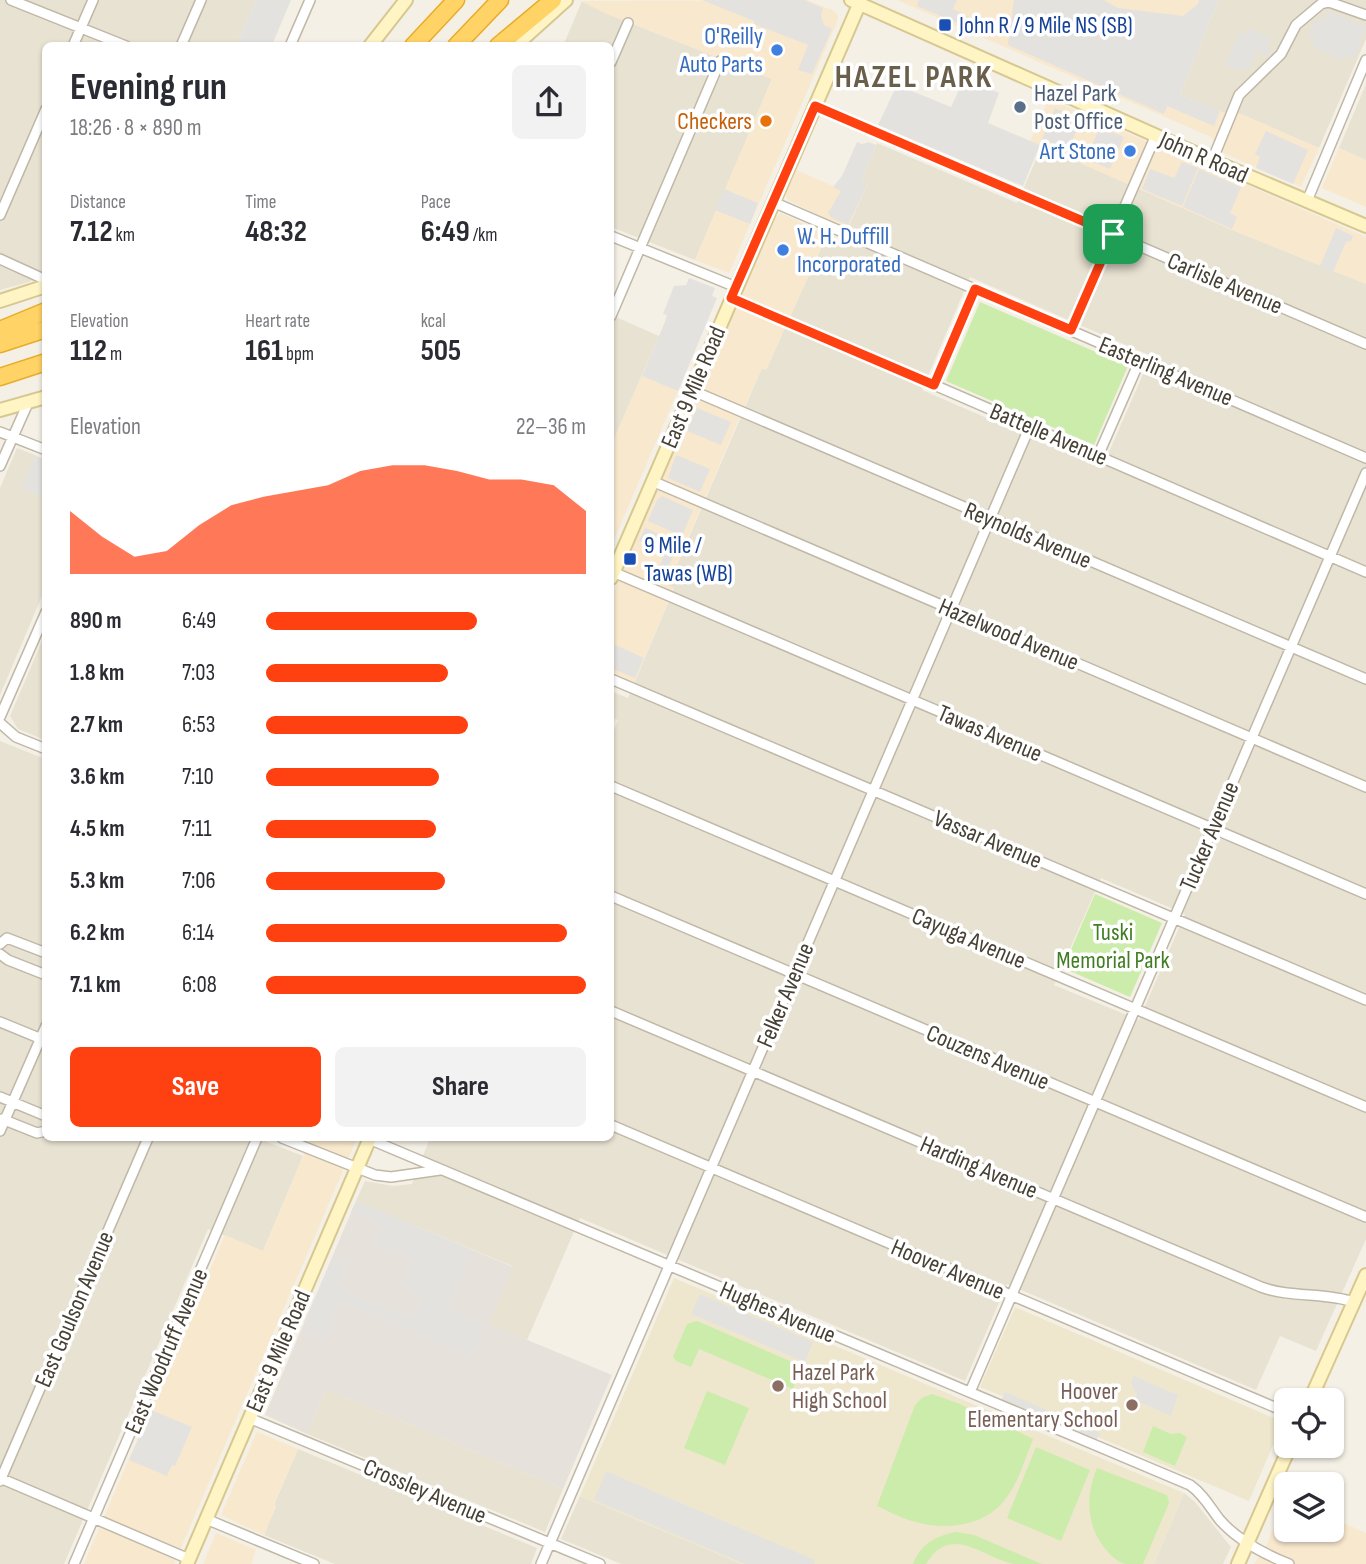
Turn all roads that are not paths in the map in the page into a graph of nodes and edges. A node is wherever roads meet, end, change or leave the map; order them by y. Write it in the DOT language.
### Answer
graph roads {
  1 [pos="11,0"];
  2 [pos="93,0"];
  3 [pos="201,0"];
  4 [pos="310,0"];
  5 [pos="406,0"];
  6 [pos="456,0"];
  7 [pos="500,0"];
  8 [pos="552,0"];
  9 [pos="566,0"];
  10 [pos="857,1"];
  11 [pos="1366,15"];
  12 [pos="628,23"];
  13 [pos="81,27"];
  14 [pos="75,42"];
  15 [pos="117,42"];
  16 [pos="183,42"];
  17 [pos="292,42"];
  18 [pos="373,42"];
  19 [pos="417,42"];
  20 [pos="460,42"];
  21 [pos="503,42"];
  22 [pos="519,42"];
  23 [pos="614,55"];
  24 [pos="1366,60"];
  25 [pos="720,61"];
  26 [pos="815,106"];
  27 [pos="42,118"];
  28 [pos="1156,135"];
  29 [pos="1212,161"];
  30 [pos="1307,201"];
  31 [pos="773,202"];
  32 [pos="0,215"];
  33 [pos="1366,226"];
  34 [pos="1113,234"];
  35 [pos="614,237"];
  36 [pos="640,248"];
  37 [pos="0,259"];
  38 [pos="42,278"];
  39 [pos="42,287"];
  40 [pos="975,289"];
  41 [pos="733,292"];
  42 [pos="0,301"];
  43 [pos="614,309"];
  44 [pos="42,313"];
  45 [pos="0,330"];
  46 [pos="42,330"];
  47 [pos="1071,330"];
  48 [pos="0,344"];
  49 [pos="1366,344"];
  50 [pos="1140,360"];
  51 [pos="42,364"];
  52 [pos="0,377"];
  53 [pos="934,385"];
  54 [pos="691,390"];
  55 [pos="42,398"];
  56 [pos="28,403"];
  57 [pos="0,410"];
  58 [pos="1030,426"];
  59 [pos="0,432"];
  60 [pos="14,438"];
  61 [pos="42,448"];
  62 [pos="1098,456"];
  63 [pos="1366,458"];
  64 [pos="0,466"];
  65 [pos="1366,473"];
  66 [pos="652,481"];
  67 [pos="990,519"];
  68 [pos="1330,556"];
  69 [pos="614,570"];
  70 [pos="1366,572"];
  71 [pos="614,576"];
  72 [pos="951,609"];
  73 [pos="42,621"];
  74 [pos="1290,647"];
  75 [pos="1366,679"];
  76 [pos="614,680"];
  77 [pos="912,700"];
  78 [pos="0,718"];
  79 [pos="0,723"];
  80 [pos="1251,738"];
  81 [pos="42,747"];
  82 [pos="614,787"];
  83 [pos="1366,787"];
  84 [pos="873,790"];
  85 [pos="1212,828"];
  86 [pos="834,881"];
  87 [pos="1366,894"];
  88 [pos="614,897"];
  89 [pos="1173,918"];
  90 [pos="0,944"];
  91 [pos="42,951"];
  92 [pos="0,954"];
  93 [pos="42,973"];
  94 [pos="794,974"];
  95 [pos="1366,1000"];
  96 [pos="1135,1009"];
  97 [pos="614,1012"];
  98 [pos="0,1023"];
  99 [pos="42,1040"];
  100 [pos="42,1042"];
  101 [pos="752,1071"];
  102 [pos="0,1097"];
  103 [pos="13,1102"];
  104 [pos="1095,1102"];
  105 [pos="1366,1107"];
  106 [pos="42,1114"];
  107 [pos="2,1119"];
  108 [pos="614,1126"];
  109 [pos="0,1131"];
  110 [pos="42,1132"];
  111 [pos="147,1141"];
  112 [pos="256,1141"];
  113 [pos="289,1141"];
  114 [pos="368,1141"];
  115 [pos="376,1141"];
  116 [pos="711,1167"];
  117 [pos="356,1168"];
  118 [pos="442,1170"];
  119 [pos="1053,1199"];
  120 [pos="1366,1217"];
  121 [pos="669,1265"];
  122 [pos="1365,1279"];
  123 [pos="1011,1295"];
  124 [pos="1354,1302"];
  125 [pos="1315,1388"];
  126 [pos="970,1392"];
  127 [pos="1274,1407"];
  128 [pos="249,1418"];
  129 [pos="1285,1458"];
  130 [pos="0,1479"];
  131 [pos="94,1519"];
  132 [pos="206,1519"];
  133 [pos="1247,1541"];
  134 [pos="550,1543"];
  135 [pos="188,1562"];
  136 [pos="74,1564"];
  137 [pos="314,1564"];
  138 [pos="541,1564"];
  139 [pos="600,1564"];
  140 [pos="1238,1564"];
  141 [pos="1289,1564"];
  1 -- 13 [label="street"];
  2 -- 13 [label="street"];
  3 -- 16 [label="street"];
  4 -- 17 [label="street"];
  5 -- 18 [label="main road"];
  6 -- 19 [label="highway"];
  7 -- 20 [label="highway"];
  8 -- 21 [label="highway"];
  9 -- 22 [label="main road"];
  10 -- 26 [label="main road, East 9 Mile Road"];
  10 -- 28 [label="main road, John R Road"];
  11 -- 29 [label="street"];
  12 -- 23 [label="street"];
  13 -- 14 [label="street"];
  13 -- 15 [label="street"];
  24 -- 30 [label="street"];
  25 -- 36 [label="street"];
  26 -- 31 [label="main road, East 9 Mile Road"];
  26 -- 34 [label="street, Carlisle Avenue"];
  27 -- 32 [label="street"];
  28 -- 29 [label="main road, John R Road"];
  28 -- 34 [label="street"];
  29 -- 30 [label="main road, John R Road"];
  30 -- 33 [label="main road, John R Road"];
  31 -- 40 [label="street, Easterling Avenue"];
  31 -- 41 [label="main road, East 9 Mile Road"];
  34 -- 47 [label="street"];
  34 -- 49 [label="street, Carlisle Avenue"];
  35 -- 36 [label="street, Battelle Avenue"];
  36 -- 41 [label="street, Battelle Avenue"];
  36 -- 43 [label="street"];
  37 -- 38 [label="street"];
  39 -- 42 [label="main road"];
  40 -- 47 [label="street, Easterling Avenue"];
  40 -- 53 [label="street"];
  41 -- 53 [label="street, Battelle Avenue"];
  41 -- 54 [label="main road, East 9 Mile Road"];
  44 -- 45 [label="highway"];
  46 -- 48 [label="highway"];
  47 -- 50 [label="street, Easterling Avenue"];
  50 -- 62 [label="street"];
  50 -- 63 [label="street, Easterling Avenue"];
  51 -- 52 [label="highway"];
  53 -- 58 [label="street, Battelle Avenue"];
  54 -- 66 [label="main road, East 9 Mile Road"];
  54 -- 67 [label="street, Reynolds Avenue"];
  55 -- 56 [label="main road"];
  56 -- 57 [label="main road"];
  56 -- 60 [label="street"];
  58 -- 62 [label="street, Battelle Avenue"];
  58 -- 67 [label="street, Felker Avenue"];
  59 -- 60 [label="street"];
  60 -- 61 [label="street"];
  60 -- 64 [label="street"];
  62 -- 68 [label="street, Battelle Avenue"];
  65 -- 68 [label="street, Tucker Avenue"];
  66 -- 69 [label="main road, East 9 Mile Road"];
  66 -- 72 [label="street, Hazelwood Avenue"];
  67 -- 72 [label="street, Felker Avenue"];
  67 -- 74 [label="street, Reynolds Avenue"];
  68 -- 70 [label="street, Battelle Avenue"];
  68 -- 74 [label="street, Tucker Avenue"];
  71 -- 77 [label="street, Tawas Avenue"];
  72 -- 77 [label="street, Felker Avenue"];
  72 -- 80 [label="street, Hazelwood Avenue"];
  73 -- 78 [label="street"];
  74 -- 75 [label="street, Reynolds Avenue"];
  74 -- 80 [label="street, Tucker Avenue"];
  76 -- 84 [label="street, Vassar Avenue"];
  77 -- 84 [label="street, Felker Avenue"];
  77 -- 85 [label="street, Tawas Avenue"];
  79 -- 81 [label="street"];
  80 -- 83 [label="street, Hazelwood Avenue"];
  80 -- 85 [label="street, Tucker Avenue"];
  82 -- 86 [label="street, Cayuga Avenue"];
  84 -- 86 [label="street, Felker Avenue"];
  84 -- 89 [label="street, Vassar Avenue"];
  85 -- 87 [label="street, Tawas Avenue"];
  85 -- 89 [label="street, Tucker Avenue"];
  86 -- 94 [label="street, Felker Avenue"];
  86 -- 96 [label="street, Cayuga Avenue"];
  88 -- 94 [label="street, Couzens Avenue"];
  89 -- 95 [label="street, Vassar Avenue"];
  89 -- 96 [label="street, Tucker Avenue"];
  90 -- 91 [label="street"];
  92 -- 93 [label="street"];
  94 -- 101 [label="street, Felker Avenue"];
  94 -- 104 [label="street, Couzens Avenue"];
  96 -- 104 [label="street, Tucker Avenue"];
  96 -- 105 [label="street, Cayuga Avenue"];
  97 -- 101 [label="street, Harding Avenue"];
  98 -- 99 [label="street"];
  100 -- 103 [label="street"];
  101 -- 116 [label="street, Felker Avenue"];
  101 -- 119 [label="street, Harding Avenue"];
  102 -- 103 [label="street"];
  103 -- 106 [label="street"];
  103 -- 107 [label="street"];
  104 -- 119 [label="street, Tucker Avenue"];
  104 -- 120 [label="street, Couzens Avenue"];
  107 -- 109 [label="street"];
  107 -- 110 [label="street"];
  108 -- 116 [label="street, Hoover Avenue"];
  111 -- 130 [label="street, East Goulson Avenue"];
  112 -- 131 [label="street, East Woodruff Avenue"];
  113 -- 117 [label="street"];
  114 -- 117 [label="main road, East 9 Mile Road"];
  115 -- 118 [label="street, Hughes Avenue"];
  116 -- 121 [label="street, Felker Avenue"];
  116 -- 123 [label="street, Hoover Avenue"];
  117 -- 118 [label="street"];
  117 -- 128 [label="main road, East 9 Mile Road"];
  118 -- 121 [label="street, Hughes Avenue"];
  119 -- 123 [label="street, Tucker Avenue"];
  119 -- 124 [label="street, Harding Avenue"];
  121 -- 126 [label="street, Hughes Avenue"];
  121 -- 134 [label="street, Felker Avenue"];
  122 -- 124 [label="main road"];
  123 -- 126 [label="street, Tucker Avenue"];
  123 -- 127 [label="street, Hoover Avenue"];
  124 -- 125 [label="main road"];
  126 -- 133 [label="street, Hughes Avenue"];
  128 -- 132 [label="main road, East 9 Mile Road"];
  128 -- 134 [label="street, Crossley Avenue"];
  129 -- 133 [label="main road"];
  130 -- 131 [label="street"];
  131 -- 135 [label="street"];
  131 -- 136 [label="street, East Woodruff Avenue"];
  132 -- 135 [label="main road, East 9 Mile Road"];
  132 -- 137 [label="street"];
  133 -- 140 [label="main road"];
  133 -- 141 [label="street, Hughes Avenue"];
  134 -- 138 [label="street, Felker Avenue"];
  134 -- 139 [label="street, Crossley Avenue"];
}
